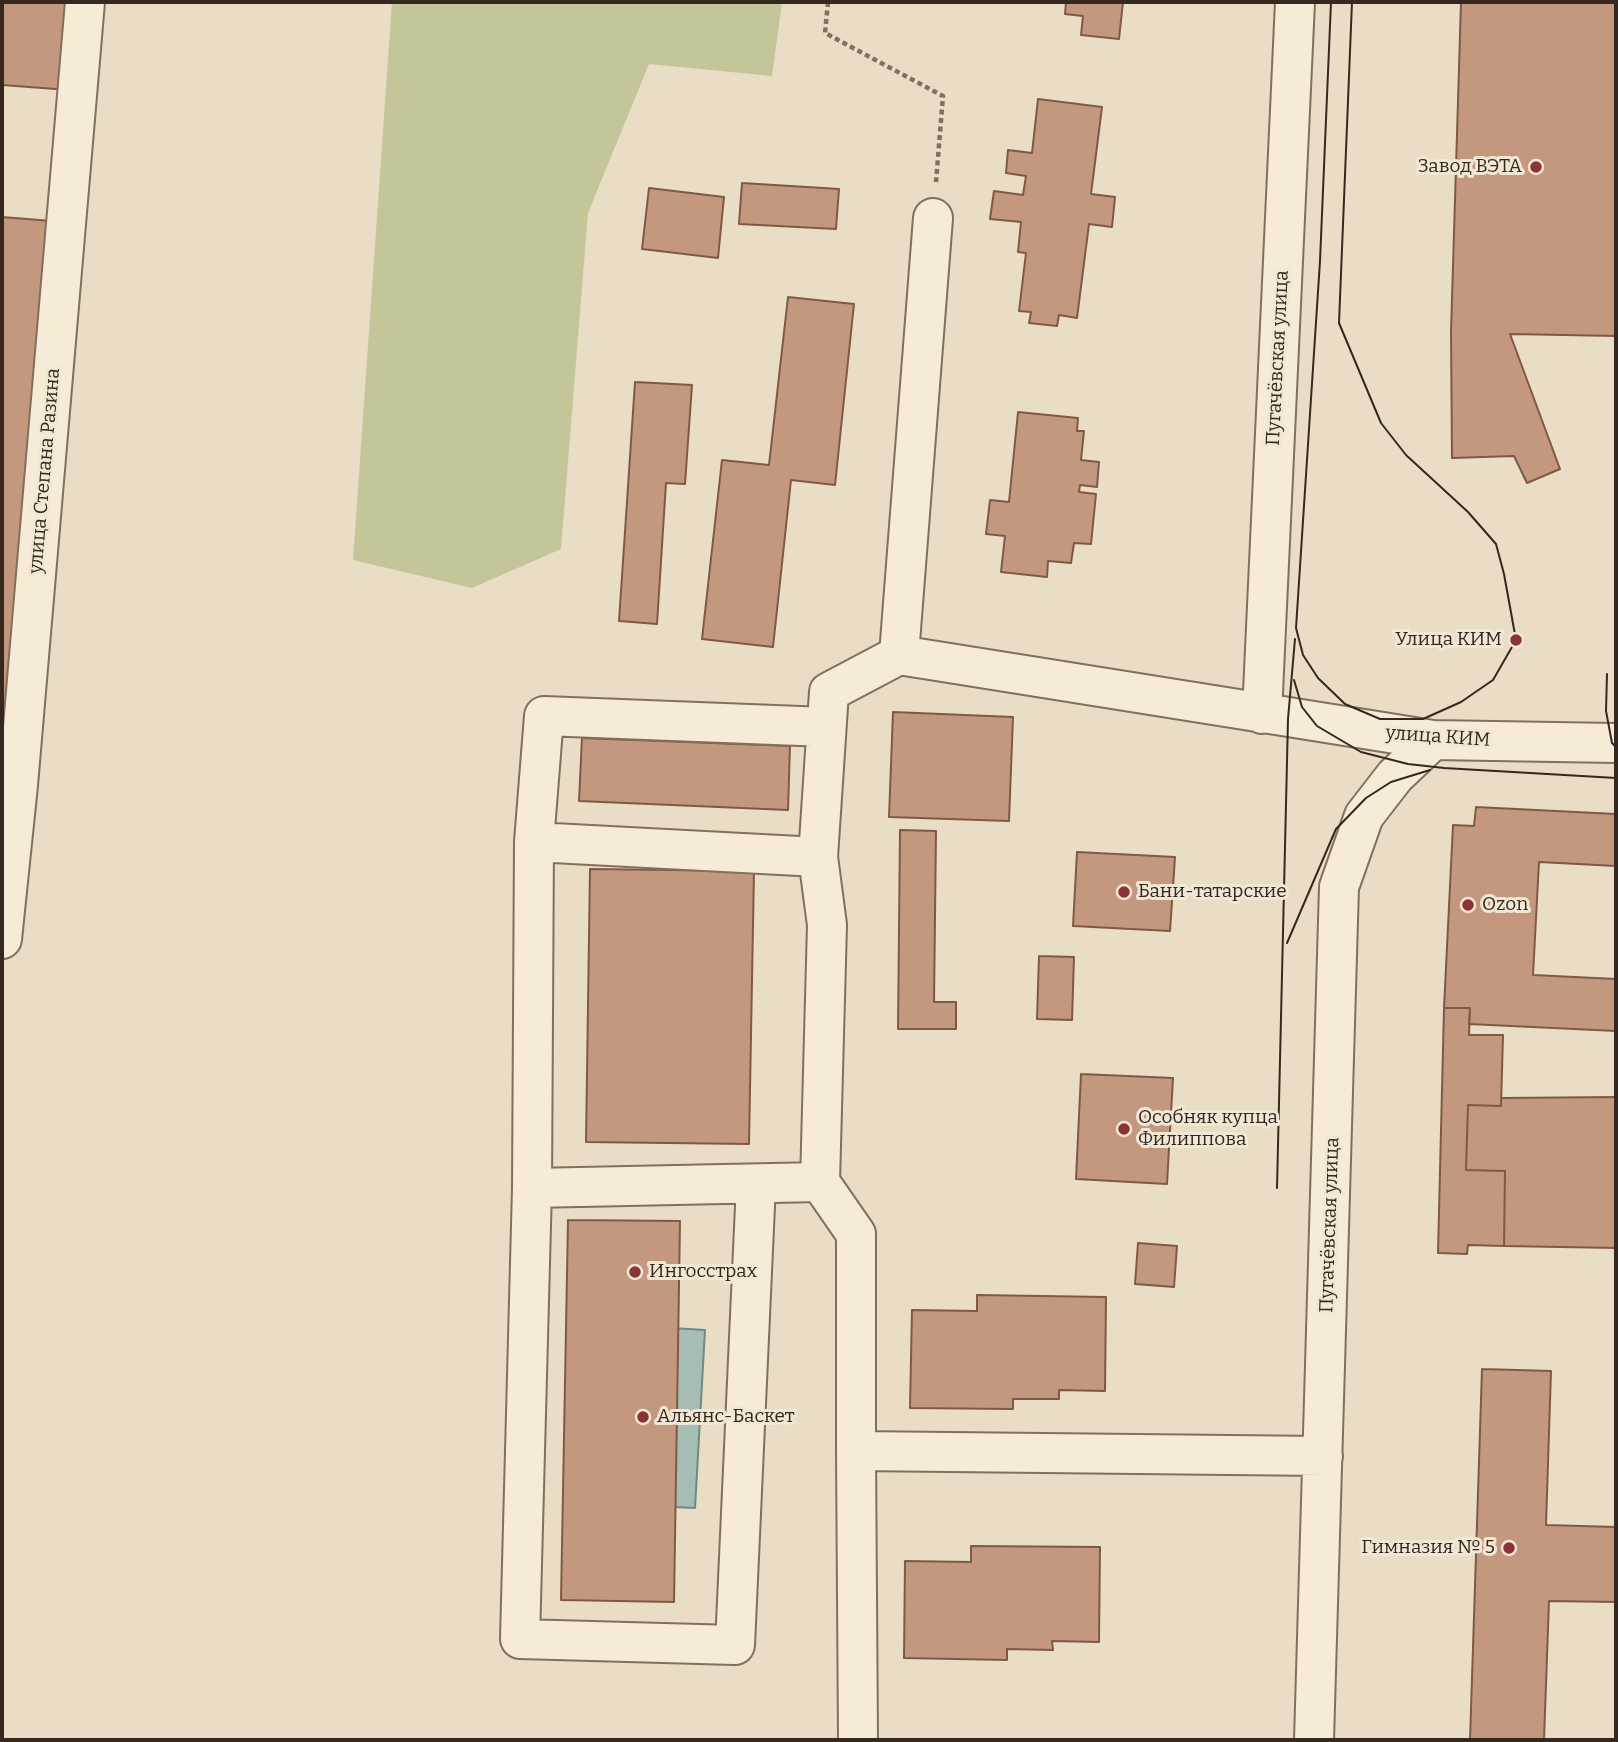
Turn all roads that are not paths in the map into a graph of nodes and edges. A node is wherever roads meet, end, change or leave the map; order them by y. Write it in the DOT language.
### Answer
graph roads {
  1 [pos="86,2"];
  2 [pos="1295,2"];
  3 [pos="933,218"];
  4 [pos="899,655"];
  5 [pos="1262,714"];
  6 [pos="826,727"];
  7 [pos="1433,740"];
  8 [pos="1616,743"];
  9 [pos="534,842"];
  10 [pos="818,856"];
  11 [pos="2,939"];
  12 [pos="820,1182"];
  13 [pos="756,1184"];
  14 [pos="532,1188"];
  15 [pos="856,1451"];
  16 [pos="1323,1456"];
  17 [pos="858,1740"];
  18 [pos="1314,1740"];
  1 -- 11 [label="street, улица Степана Разина"];
  2 -- 5 [label="street, Пугачёвская улица"];
  3 -- 4 [label="street"];
  4 -- 5 [label="street, улица КИМ"];
  4 -- 6 [label="street"];
  5 -- 7 [label="street, улица КИМ"];
  6 -- 9 [label="street"];
  6 -- 10 [label="street"];
  7 -- 8 [label="street, улица КИМ"];
  7 -- 16 [label="street, Пугачёвская улица"];
  9 -- 10 [label="street"];
  9 -- 14 [label="street"];
  10 -- 12 [label="street"];
  12 -- 13 [label="street"];
  12 -- 15 [label="street"];
  13 -- 14 [label="street"];
  13 -- 14 [label="street"];
  15 -- 16 [label="street"];
  15 -- 17 [label="street"];
  16 -- 18 [label="street, Пугачёвская улица"];
}
